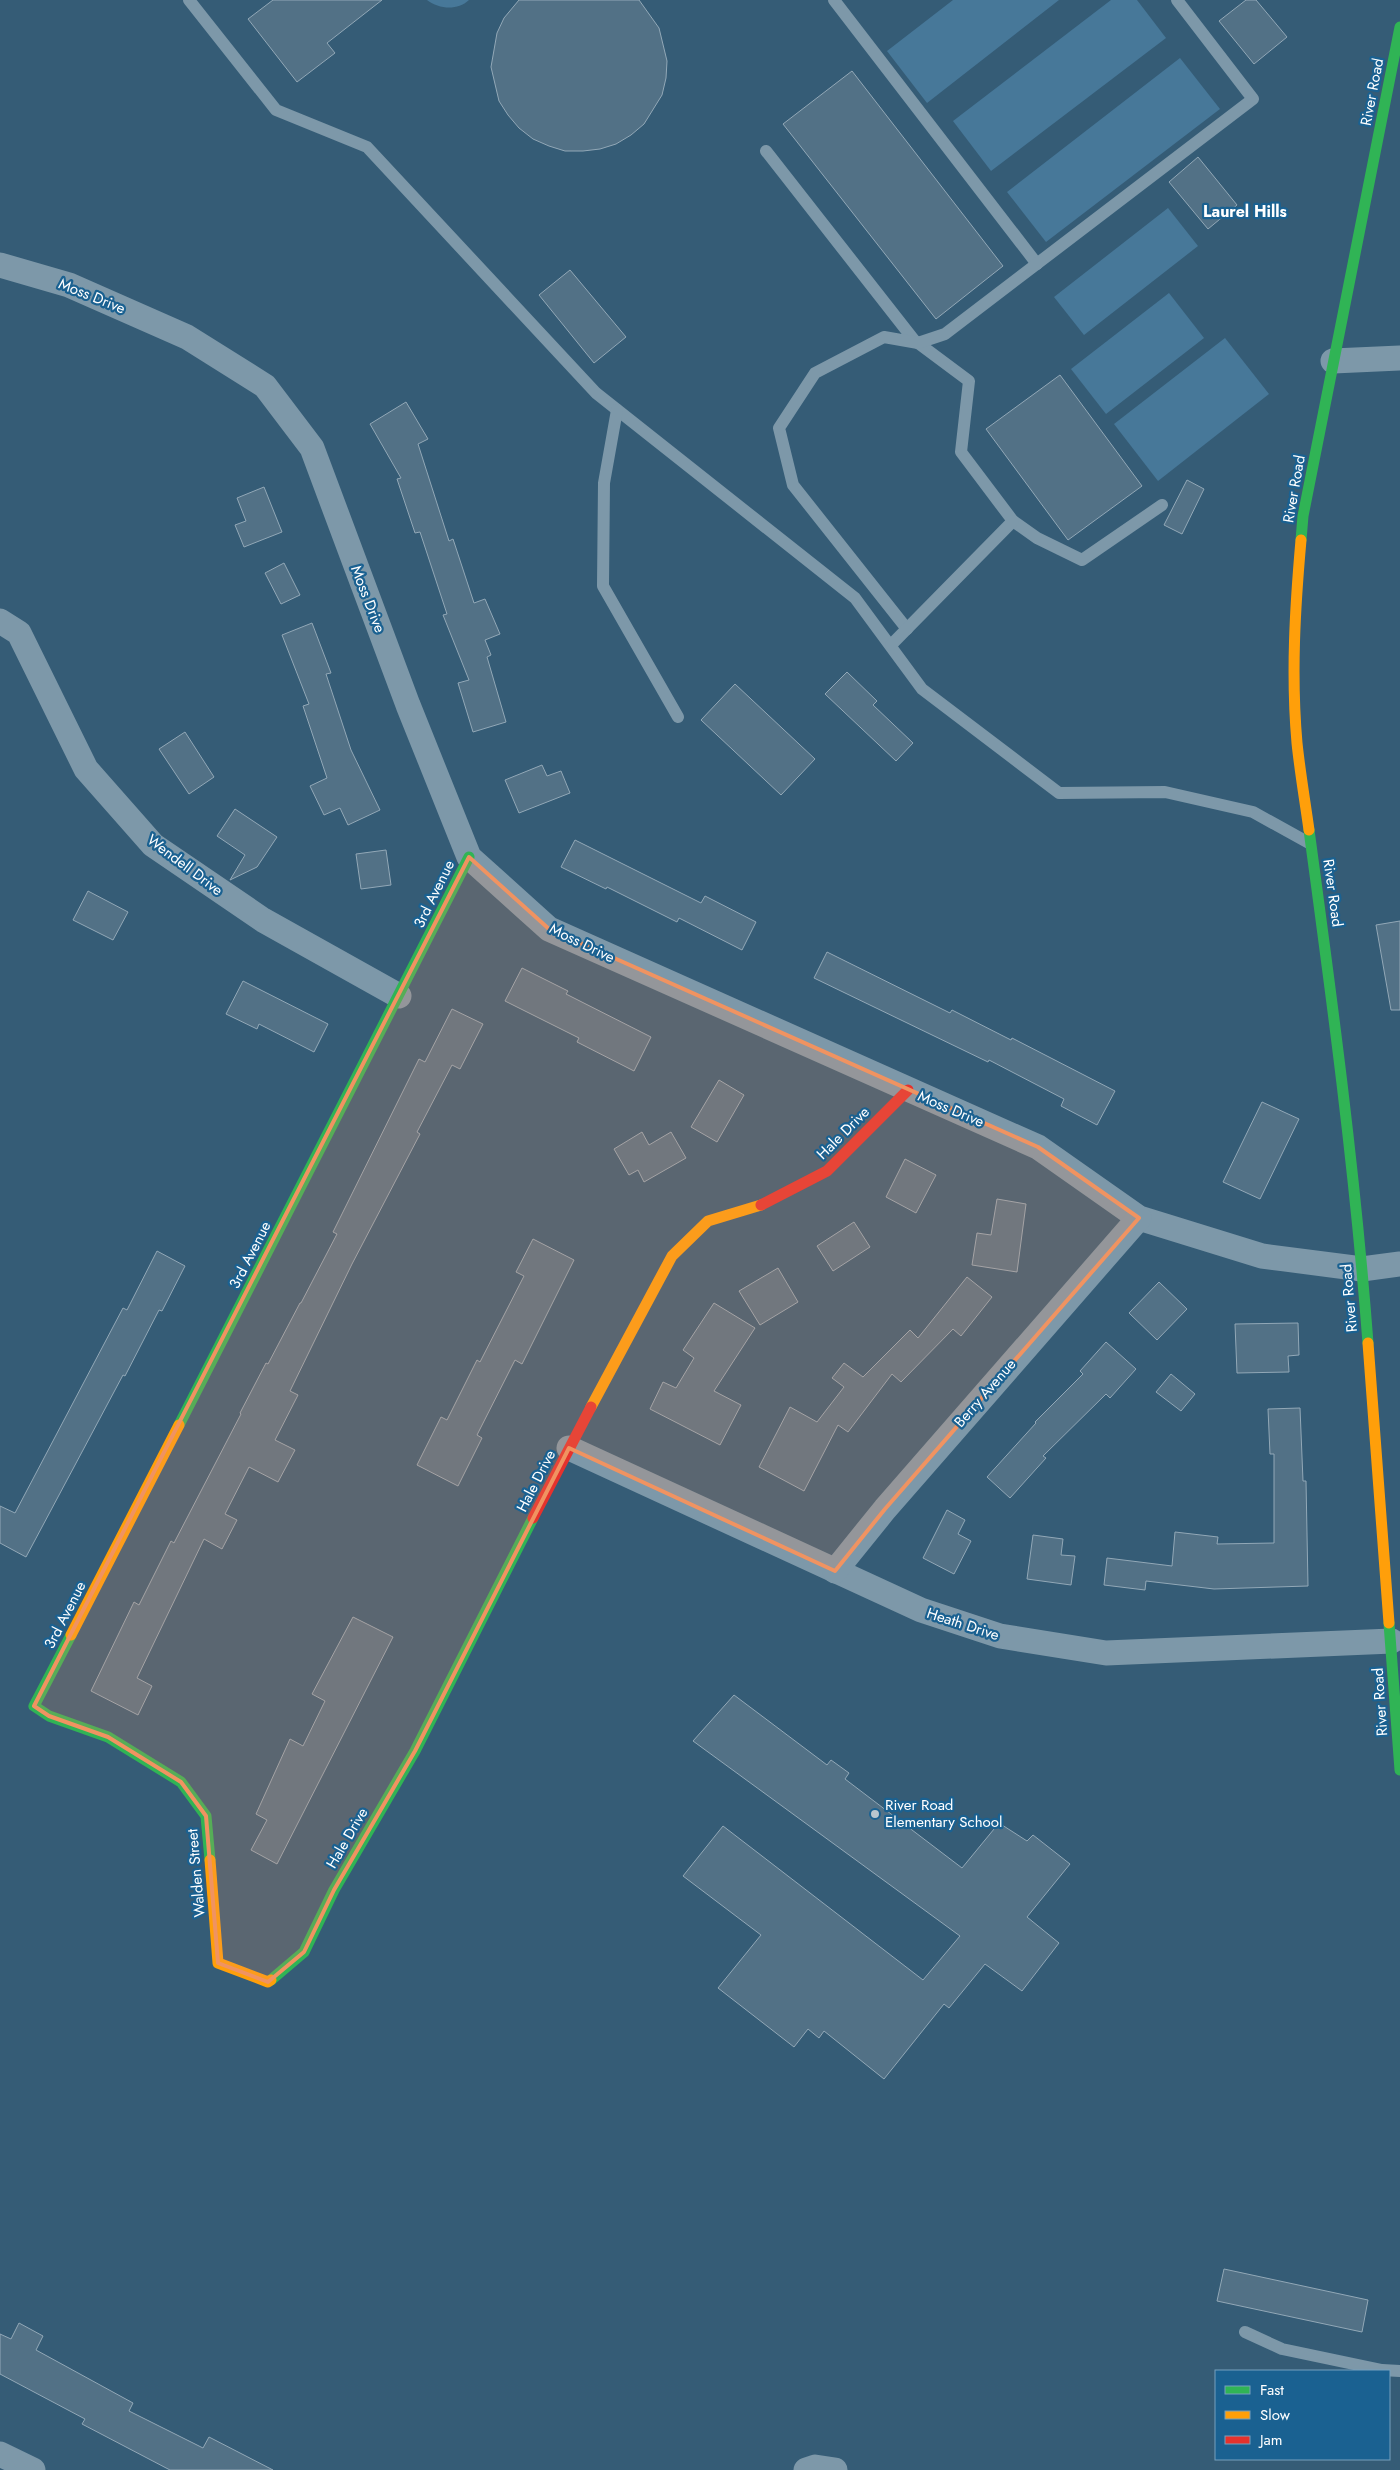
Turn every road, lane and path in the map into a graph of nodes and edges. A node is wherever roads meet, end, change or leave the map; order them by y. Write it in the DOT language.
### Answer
graph roads {
  1 [pos="189,0"];
  2 [pos="834,0"];
  3 [pos="1177,0"];
  4 [pos="1400,27"];
  5 [pos="766,151"];
  6 [pos="1037,264"];
  7 [pos="0,265"];
  8 [pos="918,343"];
  9 [pos="1400,358"];
  10 [pos="1334,362"];
  11 [pos="617,410"];
  12 [pos="1162,505"];
  13 [pos="1012,521"];
  14 [pos="0,621"];
  15 [pos="906,629"];
  16 [pos="891,645"];
  17 [pos="678,717"];
  18 [pos="1311,844"];
  19 [pos="469,857"];
  20 [pos="399,996"];
  21 [pos="908,1090"];
  22 [pos="1139,1218"];
  23 [pos="1400,1264"];
  24 [pos="1362,1269"];
  25 [pos="569,1448"];
  26 [pos="835,1571"];
  27 [pos="1392,1641"];
  28 [pos="56,1665"];
  29 [pos="1400,1770"];
  30 [pos="280,1972"];
  31 [pos="1246,2332"];
  32 [pos="1382,2370"];
  33 [pos="0,2454"];
  34 [pos="33,2470"];
  35 [pos="806,2470"];
  36 [pos="835,2470"];
  1 -- 11 [label="lane"];
  2 -- 6 [label="lane"];
  3 -- 6 [label="lane"];
  4 -- 10 [label="street, River Road"];
  5 -- 8 [label="lane"];
  6 -- 8 [label="lane"];
  7 -- 19 [label="street, Moss Drive"];
  8 -- 13 [label="lane"];
  8 -- 15 [label="lane"];
  9 -- 10 [label="street"];
  10 -- 18 [label="street, River Road"];
  11 -- 16 [label="lane"];
  11 -- 17 [label="lane"];
  12 -- 13 [label="lane"];
  13 -- 15 [label="lane"];
  14 -- 20 [label="street, Wendell Drive"];
  15 -- 16 [label="lane"];
  16 -- 18 [label="lane"];
  18 -- 24 [label="street, River Road"];
  19 -- 20 [label="street, 3rd Avenue"];
  19 -- 21 [label="street, Moss Drive"];
  20 -- 28 [label="street, 3rd Avenue"];
  21 -- 22 [label="street, Moss Drive"];
  21 -- 25 [label="street, Hale Drive"];
  22 -- 24 [label="street, Moss Drive"];
  22 -- 26 [label="street, Berry Avenue"];
  23 -- 24 [label="street, Moss Drive"];
  24 -- 27 [label="street, River Road"];
  25 -- 26 [label="street, Heath Drive"];
  25 -- 30 [label="street, Hale Drive"];
  26 -- 27 [label="street, Heath Drive"];
  27 -- 29 [label="street, River Road"];
  28 -- 30 [label="street, Walden Street"];
  31 -- 32 [label="lane"];
  33 -- 34 [label="street"];
  35 -- 36 [label="street"];
}
